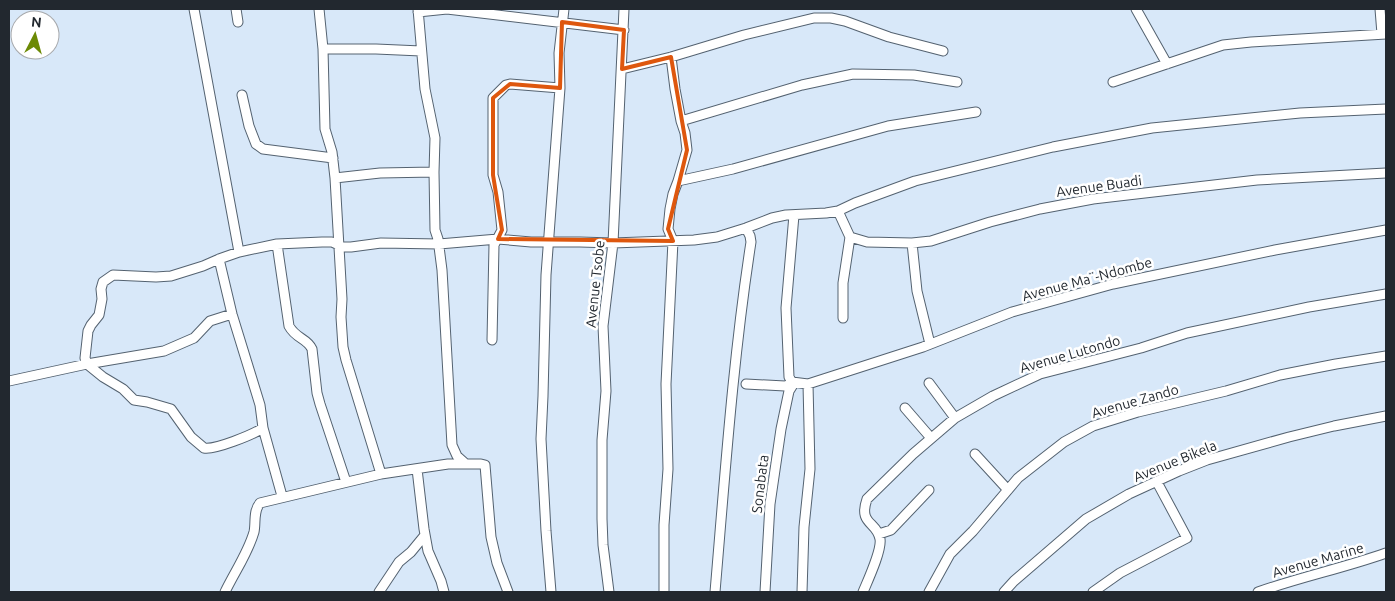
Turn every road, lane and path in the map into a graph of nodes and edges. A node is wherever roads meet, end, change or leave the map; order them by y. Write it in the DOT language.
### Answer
graph roads {
  1 [pos="194,9"];
  2 [pos="236,9"];
  3 [pos="319,9"];
  4 [pos="564,9"];
  5 [pos="624,9"];
  6 [pos="1136,9"];
  7 [pos="1380,9"];
  8 [pos="418,10"];
  9 [pos="483,11"];
  10 [pos="238,22"];
  11 [pos="562,22"];
  12 [pos="624,30"];
  13 [pos="1384,34"];
  14 [pos="323,49"];
  15 [pos="421,51"];
  16 [pos="943,51"];
  17 [pos="671,58"];
  18 [pos="1167,64"];
  19 [pos="622,69"];
  20 [pos="958,82"];
  21 [pos="1113,82"];
  22 [pos="560,88"];
  23 [pos="242,95"];
  24 [pos="1386,109"];
  25 [pos="976,112"];
  26 [pos="680,121"];
  27 [pos="333,158"];
  28 [pos="434,172"];
  29 [pos="1386,173"];
  30 [pos="335,178"];
  31 [pos="678,181"];
  32 [pos="838,210"];
  33 [pos="794,215"];
  34 [pos="746,228"];
  35 [pos="1386,230"];
  36 [pos="850,237"];
  37 [pos="498,239"];
  38 [pos="673,241"];
  39 [pos="548,242"];
  40 [pos="614,243"];
  41 [pos="277,244"];
  42 [pos="439,244"];
  43 [pos="912,244"];
  44 [pos="340,245"];
  45 [pos="238,252"];
  46 [pos="219,259"];
  47 [pos="1386,294"];
  48 [pos="232,314"];
  49 [pos="843,318"];
  50 [pos="492,340"];
  51 [pos="930,344"];
  52 [pos="1386,356"];
  53 [pos="87,364"];
  54 [pos="9,381"];
  55 [pos="799,383"];
  56 [pos="930,383"];
  57 [pos="746,384"];
  58 [pos="905,408"];
  59 [pos="1386,416"];
  60 [pos="955,418"];
  61 [pos="263,428"];
  62 [pos="931,438"];
  63 [pos="453,449"];
  64 [pos="975,454"];
  65 [pos="448,464"];
  66 [pos="466,464"];
  67 [pos="417,469"];
  68 [pos="381,474"];
  69 [pos="346,482"];
  70 [pos="1157,482"];
  71 [pos="929,490"];
  72 [pos="1008,490"];
  73 [pos="282,496"];
  74 [pos="879,534"];
  75 [pos="425,535"];
  76 [pos="1386,553"];
  77 [pos="225,592"];
  78 [pos="379,592"];
  79 [pos="444,592"];
  80 [pos="508,592"];
  81 [pos="551,592"];
  82 [pos="609,592"];
  83 [pos="664,592"];
  84 [pos="715,592"];
  85 [pos="766,592"];
  86 [pos="802,592"];
  87 [pos="863,592"];
  88 [pos="929,592"];
  89 [pos="1004,592"];
  90 [pos="1094,592"];
  91 [pos="1258,592"];
  1 -- 45 [label="street"];
  2 -- 10 [label="street"];
  3 -- 14 [label="street"];
  4 -- 11 [label="street"];
  5 -- 12 [label="street, Avenue Tsobe"];
  6 -- 18 [label="street"];
  7 -- 13 [label="street"];
  8 -- 9 [label="street"];
  8 -- 15 [label="street"];
  9 -- 11 [label="street"];
  11 -- 12 [label="street"];
  11 -- 22 [label="street"];
  12 -- 19 [label="street, Avenue Tsobe"];
  13 -- 18 [label="street"];
  14 -- 15 [label="street"];
  14 -- 27 [label="street"];
  15 -- 28 [label="street"];
  16 -- 17 [label="street"];
  17 -- 19 [label="street"];
  17 -- 26 [label="street"];
  18 -- 21 [label="street"];
  19 -- 40 [label="street, Avenue Tsobe"];
  20 -- 26 [label="street"];
  22 -- 37 [label="street"];
  22 -- 39 [label="street"];
  23 -- 27 [label="street"];
  24 -- 32 [label="street"];
  25 -- 31 [label="street"];
  26 -- 31 [label="street"];
  27 -- 30 [label="street"];
  28 -- 30 [label="street"];
  28 -- 42 [label="street"];
  29 -- 43 [label="street, Avenue Buadi"];
  30 -- 44 [label="street"];
  31 -- 38 [label="street"];
  32 -- 33 [label="street"];
  32 -- 36 [label="street"];
  33 -- 34 [label="street"];
  33 -- 55 [label="street"];
  34 -- 38 [label="street"];
  34 -- 84 [label="street"];
  35 -- 51 [label="street, Avenue Ma¨-Ndombe"];
  36 -- 43 [label="street, Avenue Buadi"];
  36 -- 49 [label="street"];
  37 -- 39 [label="street"];
  37 -- 42 [label="street"];
  37 -- 50 [label="street"];
  38 -- 40 [label="street"];
  38 -- 83 [label="street"];
  39 -- 40 [label="street"];
  39 -- 81 [label="street"];
  40 -- 82 [label="street, Avenue Tsobe"];
  41 -- 44 [label="street"];
  41 -- 45 [label="street"];
  41 -- 69 [label="street"];
  42 -- 44 [label="street"];
  42 -- 63 [label="street"];
  43 -- 51 [label="street"];
  44 -- 68 [label="street"];
  45 -- 46 [label="street"];
  46 -- 48 [label="street"];
  46 -- 53 [label="street"];
  47 -- 60 [label="street, Avenue Lutondo"];
  48 -- 53 [label="street"];
  48 -- 61 [label="street"];
  51 -- 55 [label="street, Avenue Ma¨-Ndombe"];
  52 -- 72 [label="street, Avenue Zando"];
  53 -- 54 [label="street"];
  53 -- 61 [label="street"];
  55 -- 57 [label="street, Avenue Ma¨-Ndombe"];
  55 -- 85 [label="street, Sonabata"];
  55 -- 86 [label="street"];
  56 -- 60 [label="street"];
  58 -- 62 [label="street"];
  59 -- 70 [label="street, Avenue Bikela"];
  60 -- 62 [label="street, Avenue Lutondo"];
  61 -- 73 [label="street"];
  62 -- 74 [label="street, Avenue Lutondo"];
  63 -- 65 [label="street"];
  63 -- 66 [label="street"];
  64 -- 72 [label="street"];
  65 -- 66 [label="street"];
  65 -- 67 [label="street"];
  66 -- 80 [label="street"];
  67 -- 68 [label="street"];
  67 -- 75 [label="street"];
  68 -- 69 [label="street"];
  69 -- 73 [label="street"];
  70 -- 89 [label="street, Avenue Bikela"];
  70 -- 90 [label="street"];
  71 -- 74 [label="street"];
  72 -- 88 [label="street, Avenue Zando"];
  73 -- 77 [label="street"];
  74 -- 87 [label="street"];
  75 -- 78 [label="street"];
  75 -- 79 [label="street"];
  76 -- 91 [label="street, Avenue Marine"];
}
